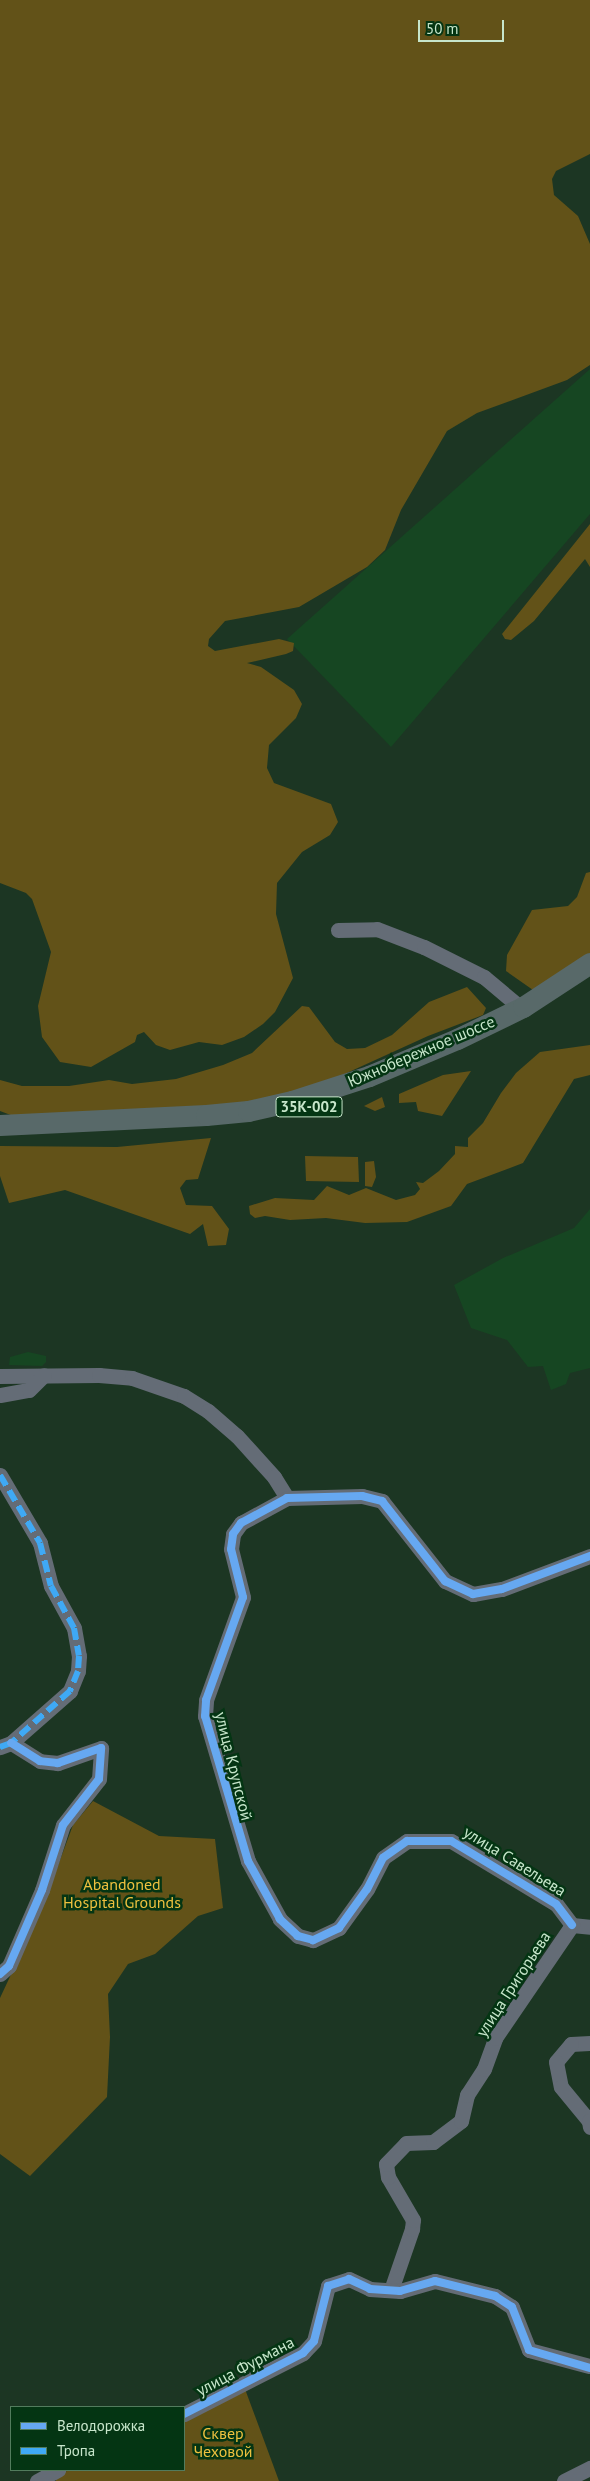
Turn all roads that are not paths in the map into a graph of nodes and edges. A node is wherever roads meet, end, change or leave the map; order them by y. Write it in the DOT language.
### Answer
graph roads {
  1 [pos="338,930"];
  2 [pos="590,963"];
  3 [pos="590,978"];
  4 [pos="521,1008"];
  5 [pos="0,1125"];
  6 [pos="0,1134"];
  7 [pos="44,1375"];
  8 [pos="0,1376"];
  9 [pos="0,1395"];
  10 [pos="0,1476"];
  11 [pos="287,1498"];
  12 [pos="590,1556"];
  13 [pos="6,1745"];
  14 [pos="367,1888"];
  15 [pos="572,1925"];
  16 [pos="590,1927"];
  17 [pos="0,1974"];
  18 [pos="590,2043"];
  19 [pos="590,2127"];
  20 [pos="391,2290"];
  21 [pos="590,2365"];
  22 [pos="185,2413"];
  23 [pos="590,2468"];
  24 [pos="56,2471"];
  25 [pos="37,2481"];
  26 [pos="564,2481"];
  1 -- 4 [label="street"];
  2 -- 4 [label="highway, Южнобережное шоссе / 35К-002"];
  3 -- 6 [label="highway, Южнобережное шоссе / 35К-002"];
  4 -- 5 [label="highway, Южнобережное шоссе / 35К-002"];
  7 -- 8 [label="street"];
  7 -- 9 [label="street"];
  7 -- 11 [label="street"];
  10 -- 13 [label="street"];
  11 -- 12 [label="street"];
  11 -- 14 [label="street, улица Крупской"];
  13 -- 17 [label="street"];
  14 -- 15 [label="street, улица Савельева"];
  15 -- 16 [label="street, улица Григорьева"];
  15 -- 20 [label="street, улица Григорьева"];
  18 -- 19 [label="street"];
  20 -- 21 [label="street"];
  20 -- 22 [label="street, улица Фурмана"];
  23 -- 26 [label="street"];
  24 -- 25 [label="street"];
}
